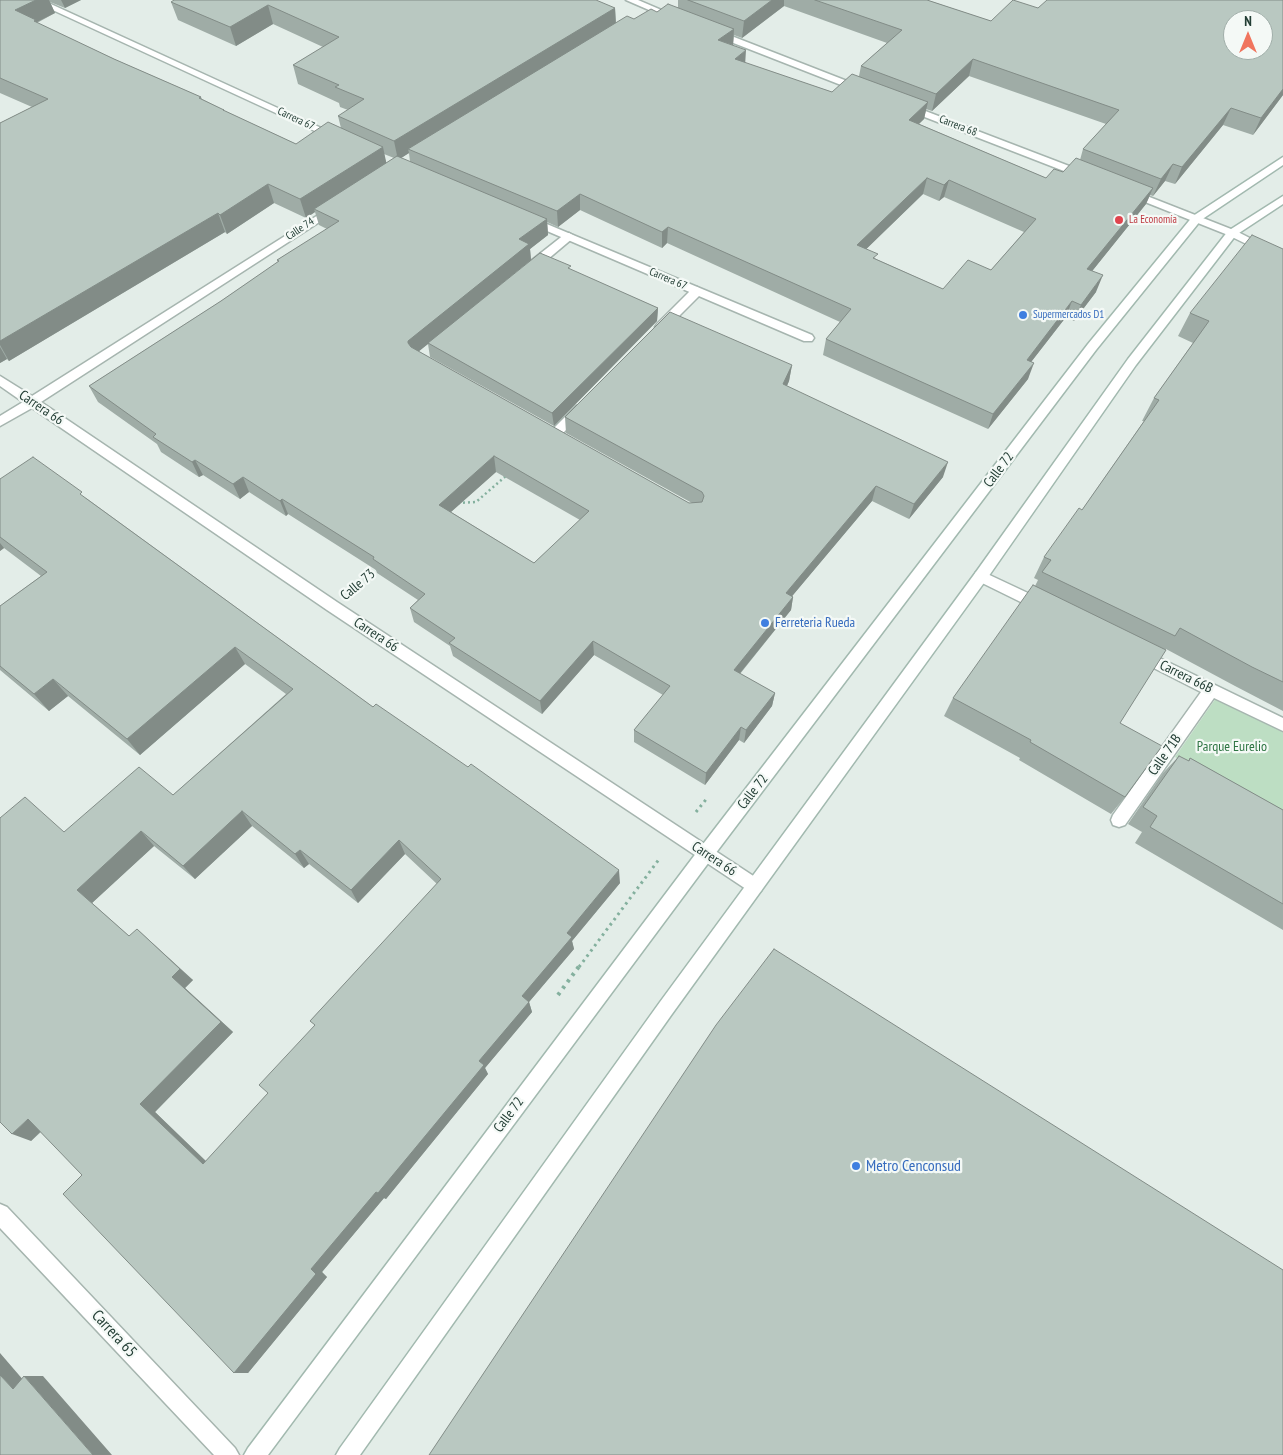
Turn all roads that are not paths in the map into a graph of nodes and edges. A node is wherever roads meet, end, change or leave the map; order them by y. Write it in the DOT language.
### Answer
graph roads {
  1 [pos="35,0"];
  2 [pos="630,0"];
  3 [pos="682,20"];
  4 [pos="710,31"];
  5 [pos="876,95"];
  6 [pos="895,102"];
  7 [pos="346,142"];
  8 [pos="1283,160"];
  9 [pos="1098,180"];
  10 [pos="1117,188"];
  11 [pos="1283,199"];
  12 [pos="341,204"];
  13 [pos="524,218"];
  14 [pos="1197,218"];
  15 [pos="1232,232"];
  16 [pos="568,236"];
  17 [pos="1283,259"];
  18 [pos="524,273"];
  19 [pos="697,291"];
  20 [pos="808,338"];
  21 [pos="650,339"];
  22 [pos="0,380"];
  23 [pos="589,400"];
  24 [pos="31,402"];
  25 [pos="0,422"];
  26 [pos="555,434"];
  27 [pos="981,576"];
  28 [pos="1053,612"];
  29 [pos="1132,651"];
  30 [pos="1211,690"];
  31 [pos="1283,725"];
  32 [pos="1164,757"];
  33 [pos="1181,766"];
  34 [pos="1119,820"];
  35 [pos="706,853"];
  36 [pos="755,886"];
  37 [pos="0,1214"];
  38 [pos="228,1455"];
  39 [pos="255,1455"];
  40 [pos="347,1455"];
  1 -- 7 [label="street, Carrera 67"];
  2 -- 3 [label="street"];
  4 -- 5 [label="street"];
  6 -- 9 [label="street, Carrera 68"];
  8 -- 14 [label="street, Calle 72"];
  10 -- 14 [label="street"];
  11 -- 15 [label="street"];
  12 -- 24 [label="street, Calle 74"];
  13 -- 16 [label="street, Carrera 67"];
  14 -- 15 [label="street"];
  14 -- 35 [label="street, Calle 72"];
  15 -- 17 [label="street"];
  15 -- 27 [label="street"];
  16 -- 18 [label="street"];
  16 -- 19 [label="street, Carrera 67"];
  19 -- 20 [label="street, Carrera 67"];
  19 -- 21 [label="street"];
  22 -- 24 [label="street, Carrera 66"];
  23 -- 26 [label="street"];
  24 -- 25 [label="street, Calle 74"];
  24 -- 35 [label="street, Carrera 66"];
  27 -- 28 [label="street"];
  27 -- 36 [label="street"];
  29 -- 30 [label="street, Carrera 66B"];
  30 -- 31 [label="street, Carrera 66B"];
  30 -- 32 [label="street, Calle 71B"];
  32 -- 33 [label="street"];
  32 -- 34 [label="street, Calle 71B"];
  35 -- 36 [label="street, Carrera 66"];
  35 -- 39 [label="street, Calle 72"];
  36 -- 40 [label="street"];
  37 -- 38 [label="street, Carrera 65"];
}
